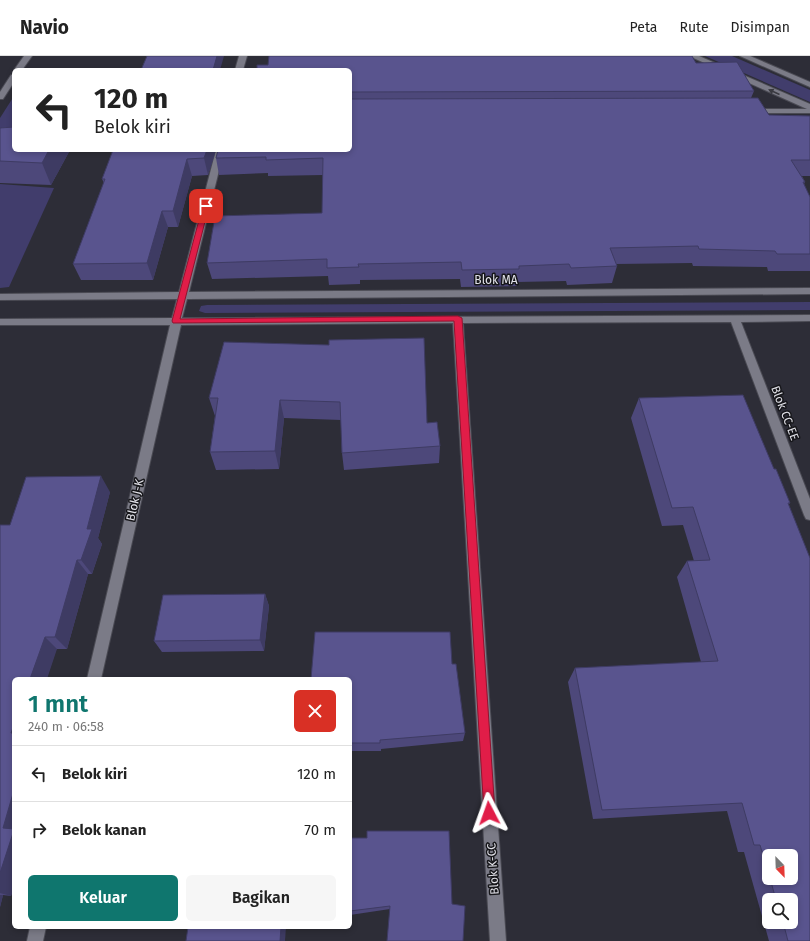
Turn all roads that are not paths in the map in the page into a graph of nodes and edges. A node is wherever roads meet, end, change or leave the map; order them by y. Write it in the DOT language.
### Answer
graph roads {
  1 [pos="28,56"];
  2 [pos="243,56"];
  3 [pos="693,56"];
  4 [pos="744,56"];
  5 [pos="19,68"];
  6 [pos="240,68"];
  7 [pos="12,79"];
  8 [pos="810,85"];
  9 [pos="0,98"];
  10 [pos="810,108"];
  11 [pos="739,111"];
  12 [pos="810,111"];
  13 [pos="219,152"];
  14 [pos="810,291"];
  15 [pos="183,295"];
  16 [pos="0,297"];
  17 [pos="458,318"];
  18 [pos="810,318"];
  19 [pos="735,320"];
  20 [pos="176,321"];
  21 [pos="0,322"];
  22 [pos="810,515"];
  23 [pos="94,677"];
  24 [pos="38,929"];
  25 [pos="35,941"];
  26 [pos="498,941"];
  1 -- 5 [label="street"];
  2 -- 6 [label="street"];
  10 -- 3 [label="street, one-way"];
  4 -- 8 [label="street"];
  7 -- 9 [label="street"];
  11 -- 12 [label="street"];
  13 -- 15 [label="street, Blok J-K"];
  14 -- 15 [label="street, Blok MA"];
  15 -- 16 [label="street, Blok MA"];
  15 -- 20 [label="street, Blok J-K"];
  17 -- 19 [label="street"];
  17 -- 20 [label="street"];
  17 -- 26 [label="street, Blok K-CC"];
  18 -- 19 [label="street"];
  19 -- 22 [label="street, Blok CC-EE"];
  20 -- 21 [label="street"];
  20 -- 23 [label="street, Blok J-K"];
  24 -- 25 [label="street"];
}
